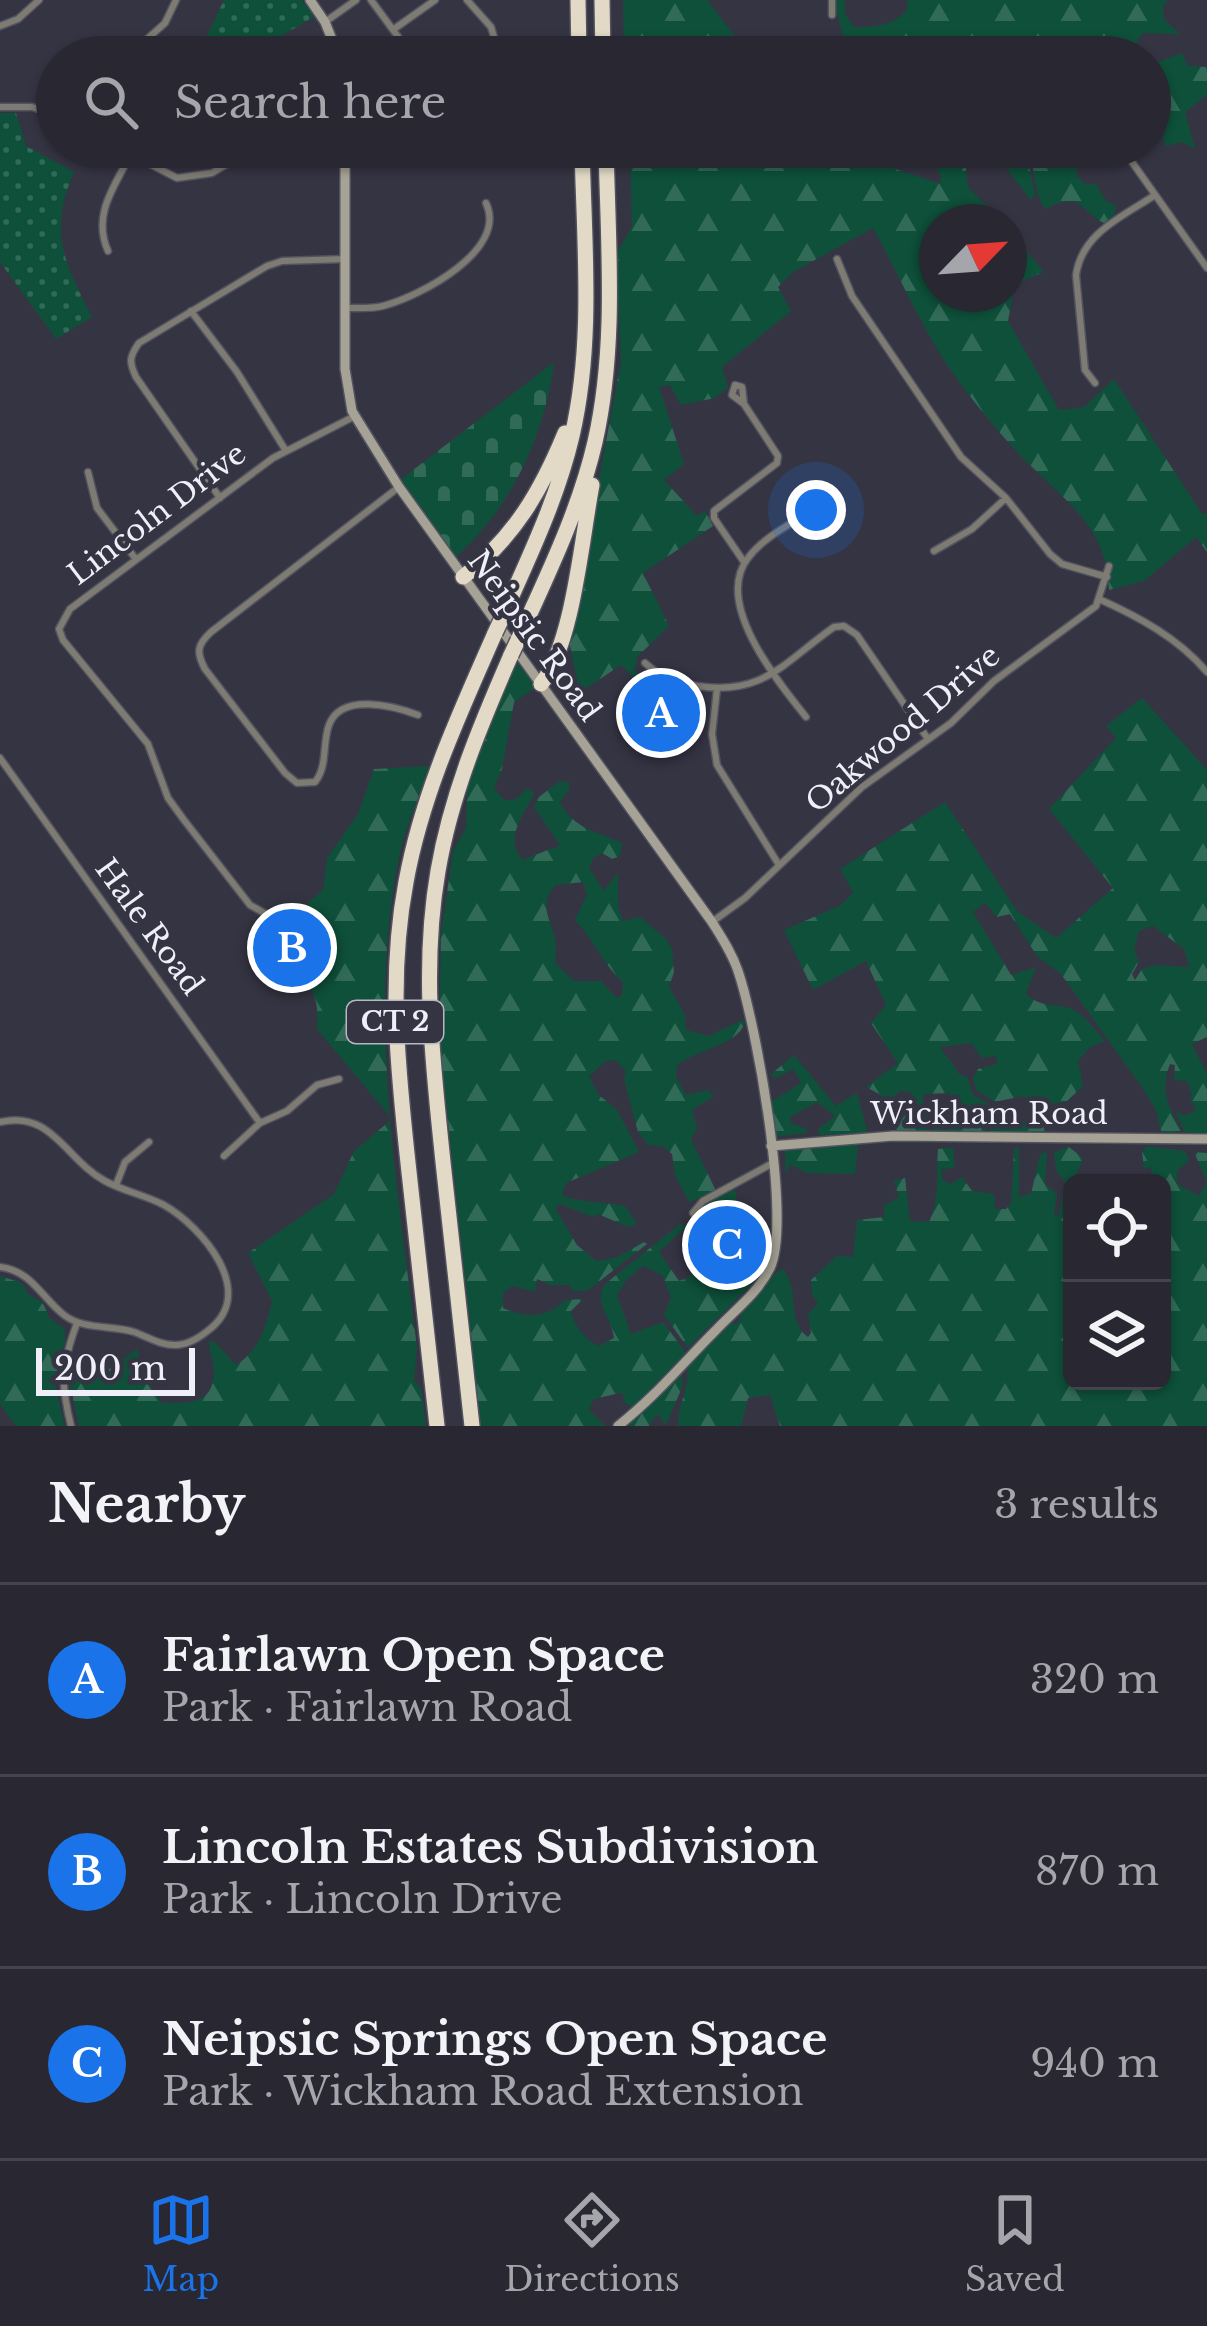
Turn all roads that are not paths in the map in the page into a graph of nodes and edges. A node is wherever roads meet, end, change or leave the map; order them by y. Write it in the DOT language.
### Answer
graph roads {
  1 [pos="40,0"];
  2 [pos="176,0"];
  3 [pos="310,0"];
  4 [pos="356,0"];
  5 [pos="371,0"];
  6 [pos="435,0"];
  7 [pos="467,0"];
  8 [pos="578,0"];
  9 [pos="602,0"];
  10 [pos="832,0"];
  11 [pos="832,15"];
  12 [pos="325,22"];
  13 [pos="0,26"];
  14 [pos="394,29"];
  15 [pos="153,36"];
  16 [pos="331,36"];
  17 [pos="399,36"];
  18 [pos="493,36"];
  19 [pos="579,36"];
  20 [pos="603,36"];
  21 [pos="0,107"];
  22 [pos="36,108"];
  23 [pos="123,168"];
  24 [pos="157,168"];
  25 [pos="220,168"];
  26 [pos="345,168"];
  27 [pos="582,168"];
  28 [pos="606,168"];
  29 [pos="1136,168"];
  30 [pos="1155,195"];
  31 [pos="486,203"];
  32 [pos="109,251"];
  33 [pos="345,259"];
  34 [pos="837,260"];
  35 [pos="1207,268"];
  36 [pos="345,308"];
  37 [pos="191,311"];
  38 [pos="1095,382"];
  39 [pos="580,391"];
  40 [pos="744,404"];
  41 [pos="355,416"];
  42 [pos="598,427"];
  43 [pos="286,451"];
  44 [pos="88,472"];
  45 [pos="399,488"];
  46 [pos="1006,498"];
  47 [pos="220,499"];
  48 [pos="817,507"];
  49 [pos="934,551"];
  50 [pos="135,558"];
  51 [pos="744,562"];
  52 [pos="1108,566"];
  53 [pos="463,577"];
  54 [pos="1107,577"];
  55 [pos="1099,598"];
  56 [pos="645,663"];
  57 [pos="1207,672"];
  58 [pos="771,673"];
  59 [pos="541,683"];
  60 [pos="717,688"];
  61 [pos="418,715"];
  62 [pos="806,717"];
  63 [pos="928,740"];
  64 [pos="0,758"];
  65 [pos="780,866"];
  66 [pos="266,914"];
  67 [pos="712,922"];
  68 [pos="339,1079"];
  69 [pos="0,1122"];
  70 [pos="260,1124"];
  71 [pos="1207,1139"];
  72 [pos="149,1142"];
  73 [pos="772,1145"];
  74 [pos="224,1156"];
  75 [pos="773,1162"];
  76 [pos="116,1186"];
  77 [pos="693,1213"];
  78 [pos="0,1267"];
  79 [pos="77,1323"];
  80 [pos="71,1426"];
  81 [pos="437,1426"];
  82 [pos="472,1426"];
  83 [pos="618,1426"];
  1 -- 13 [label="street"];
  2 -- 15 [label="street"];
  3 -- 12 [label="street"];
  4 -- 12 [label="street"];
  5 -- 14 [label="street"];
  6 -- 14 [label="street"];
  7 -- 18 [label="street"];
  8 -- 19 [label="highway"];
  9 -- 20 [label="highway"];
  10 -- 11 [label="street"];
  12 -- 16 [label="street"];
  14 -- 17 [label="street"];
  21 -- 22 [label="street"];
  23 -- 32 [label="street"];
  24 -- 25 [label="street"];
  26 -- 33 [label="street, Neipsic Road"];
  27 -- 39 [label="highway, CT 2"];
  28 -- 42 [label="highway, CT 2"];
  29 -- 30 [label="street"];
  30 -- 35 [label="street"];
  30 -- 38 [label="street"];
  31 -- 36 [label="street"];
  33 -- 36 [label="street, Neipsic Road"];
  33 -- 37 [label="street"];
  34 -- 46 [label="street"];
  36 -- 41 [label="street, Neipsic Road"];
  37 -- 43 [label="street"];
  37 -- 47 [label="street"];
  39 -- 53 [label="highway"];
  39 -- 81 [label="highway, CT 2"];
  40 -- 51 [label="street"];
  41 -- 43 [label="street, Lincoln Drive"];
  41 -- 45 [label="street, Neipsic Road"];
  42 -- 59 [label="highway"];
  42 -- 82 [label="highway, CT 2"];
  43 -- 47 [label="street, Lincoln Drive"];
  44 -- 50 [label="street"];
  45 -- 53 [label="street, Neipsic Road"];
  45 -- 61 [label="street"];
  46 -- 49 [label="street"];
  46 -- 54 [label="street"];
  47 -- 50 [label="street, Lincoln Drive"];
  48 -- 51 [label="street"];
  50 -- 66 [label="street, Lincoln Drive"];
  51 -- 58 [label="street"];
  52 -- 54 [label="street, Oakwood Drive"];
  53 -- 59 [label="street, Neipsic Road"];
  54 -- 55 [label="street, Oakwood Drive"];
  55 -- 57 [label="street"];
  55 -- 63 [label="street, Oakwood Drive"];
  56 -- 60 [label="street"];
  58 -- 60 [label="street"];
  58 -- 62 [label="street"];
  58 -- 63 [label="street"];
  59 -- 67 [label="street, Neipsic Road"];
  60 -- 65 [label="street"];
  63 -- 65 [label="street, Oakwood Drive"];
  64 -- 70 [label="street, Hale Road"];
  65 -- 67 [label="street, Oakwood Drive"];
  67 -- 73 [label="street, Neipsic Road"];
  68 -- 70 [label="street"];
  69 -- 76 [label="street"];
  70 -- 74 [label="street"];
  71 -- 73 [label="street, Wickham Road"];
  72 -- 76 [label="street"];
  73 -- 75 [label="street, Neipsic Road"];
  75 -- 77 [label="street"];
  75 -- 83 [label="street, Neipsic Road"];
  76 -- 79 [label="street"];
  78 -- 79 [label="street"];
  79 -- 80 [label="street"];
}
